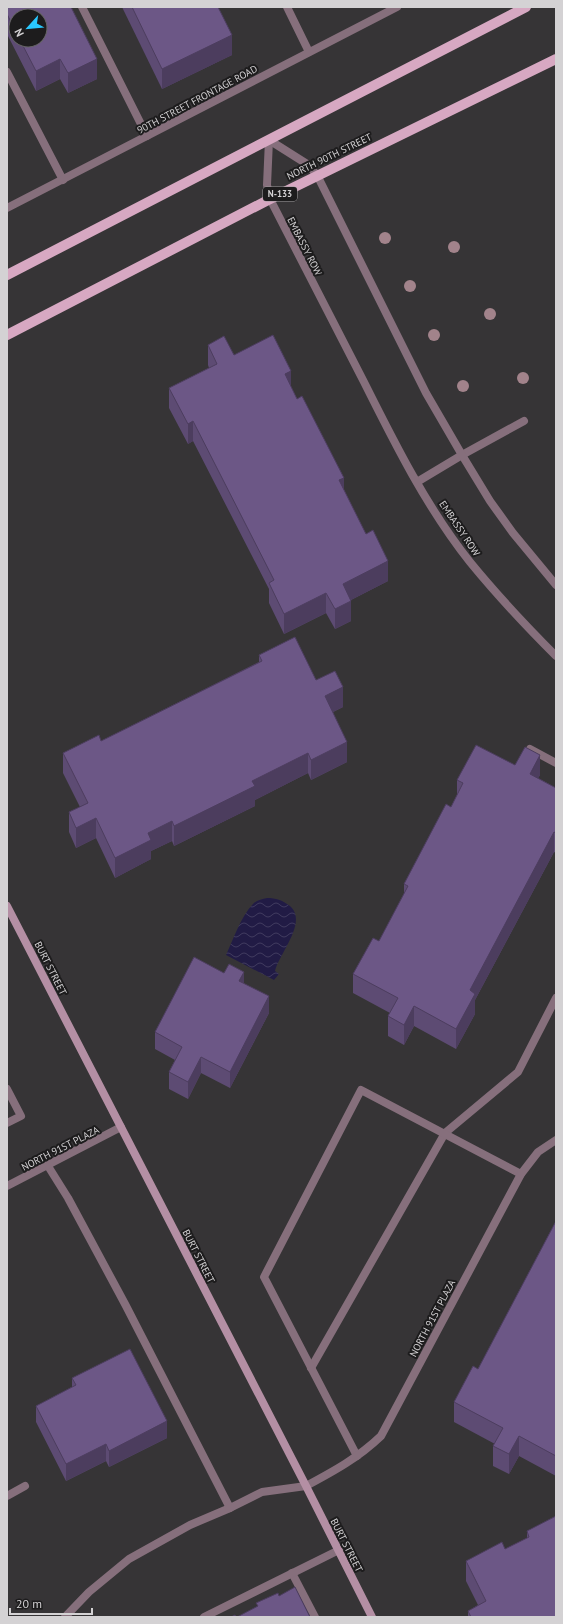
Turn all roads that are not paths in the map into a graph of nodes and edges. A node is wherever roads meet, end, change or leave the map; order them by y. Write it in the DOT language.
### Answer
graph roads {
  1 [pos="82,7"];
  2 [pos="287,7"];
  3 [pos="397,7"];
  4 [pos="526,7"];
  5 [pos="309,52"];
  6 [pos="556,59"];
  7 [pos="7,72"];
  8 [pos="147,136"];
  9 [pos="269,140"];
  10 [pos="317,175"];
  11 [pos="63,180"];
  12 [pos="270,199"];
  13 [pos="7,208"];
  14 [pos="7,275"];
  15 [pos="7,335"];
  16 [pos="524,421"];
  17 [pos="462,455"];
  18 [pos="417,482"];
  19 [pos="556,584"];
  20 [pos="556,656"];
  21 [pos="530,749"];
  22 [pos="556,762"];
  23 [pos="7,906"];
  24 [pos="556,998"];
  25 [pos="7,1089"];
  26 [pos="7,1123"];
  27 [pos="121,1127"];
  28 [pos="445,1133"];
  29 [pos="556,1140"];
  30 [pos="48,1166"];
  31 [pos="521,1174"];
  32 [pos="7,1186"];
  33 [pos="311,1368"];
  34 [pos="357,1456"];
  35 [pos="25,1486"];
  36 [pos="306,1486"];
  37 [pos="7,1496"];
  38 [pos="230,1508"];
  39 [pos="339,1550"];
  40 [pos="292,1573"];
  41 [pos="65,1617"];
  42 [pos="204,1617"];
  43 [pos="315,1617"];
  44 [pos="372,1617"];
  1 -- 8 [label="street"];
  2 -- 5 [label="street"];
  3 -- 5 [label="street, 90TH STREET FRONTAGE ROAD"];
  4 -- 9 [label="main road"];
  5 -- 8 [label="street, 90TH STREET FRONTAGE ROAD"];
  6 -- 10 [label="main road, NORTH 90TH STREET / N-133"];
  7 -- 11 [label="street"];
  8 -- 11 [label="street, 90TH STREET FRONTAGE ROAD"];
  9 -- 10 [label="street"];
  9 -- 12 [label="street, EMBASSY ROW"];
  9 -- 14 [label="main road"];
  10 -- 12 [label="main road, NORTH 90TH STREET / N-133"];
  10 -- 17 [label="street"];
  11 -- 13 [label="street, 90TH STREET FRONTAGE ROAD"];
  12 -- 15 [label="main road, NORTH 90TH STREET / N-133"];
  12 -- 18 [label="street, EMBASSY ROW"];
  16 -- 17 [label="street"];
  17 -- 18 [label="street"];
  17 -- 19 [label="street"];
  18 -- 20 [label="street, EMBASSY ROW"];
  21 -- 22 [label="street"];
  23 -- 27 [label="street, BURT STREET"];
  24 -- 28 [label="street"];
  25 -- 26 [label="street"];
  27 -- 30 [label="street, NORTH 91ST PLAZA"];
  27 -- 36 [label="street, BURT STREET"];
  28 -- 31 [label="street"];
  28 -- 33 [label="street"];
  28 -- 33 [label="street"];
  29 -- 31 [label="street, NORTH 91ST PLAZA"];
  30 -- 32 [label="street, NORTH 91ST PLAZA"];
  30 -- 38 [label="street"];
  31 -- 34 [label="street, NORTH 91ST PLAZA"];
  33 -- 34 [label="street"];
  34 -- 36 [label="street, NORTH 91ST PLAZA"];
  35 -- 37 [label="street"];
  36 -- 38 [label="street, NORTH 91ST PLAZA"];
  36 -- 39 [label="street, BURT STREET"];
  38 -- 41 [label="street, NORTH 91ST PLAZA"];
  39 -- 40 [label="street"];
  39 -- 44 [label="street, BURT STREET"];
  40 -- 42 [label="street"];
  40 -- 43 [label="street"];
}
